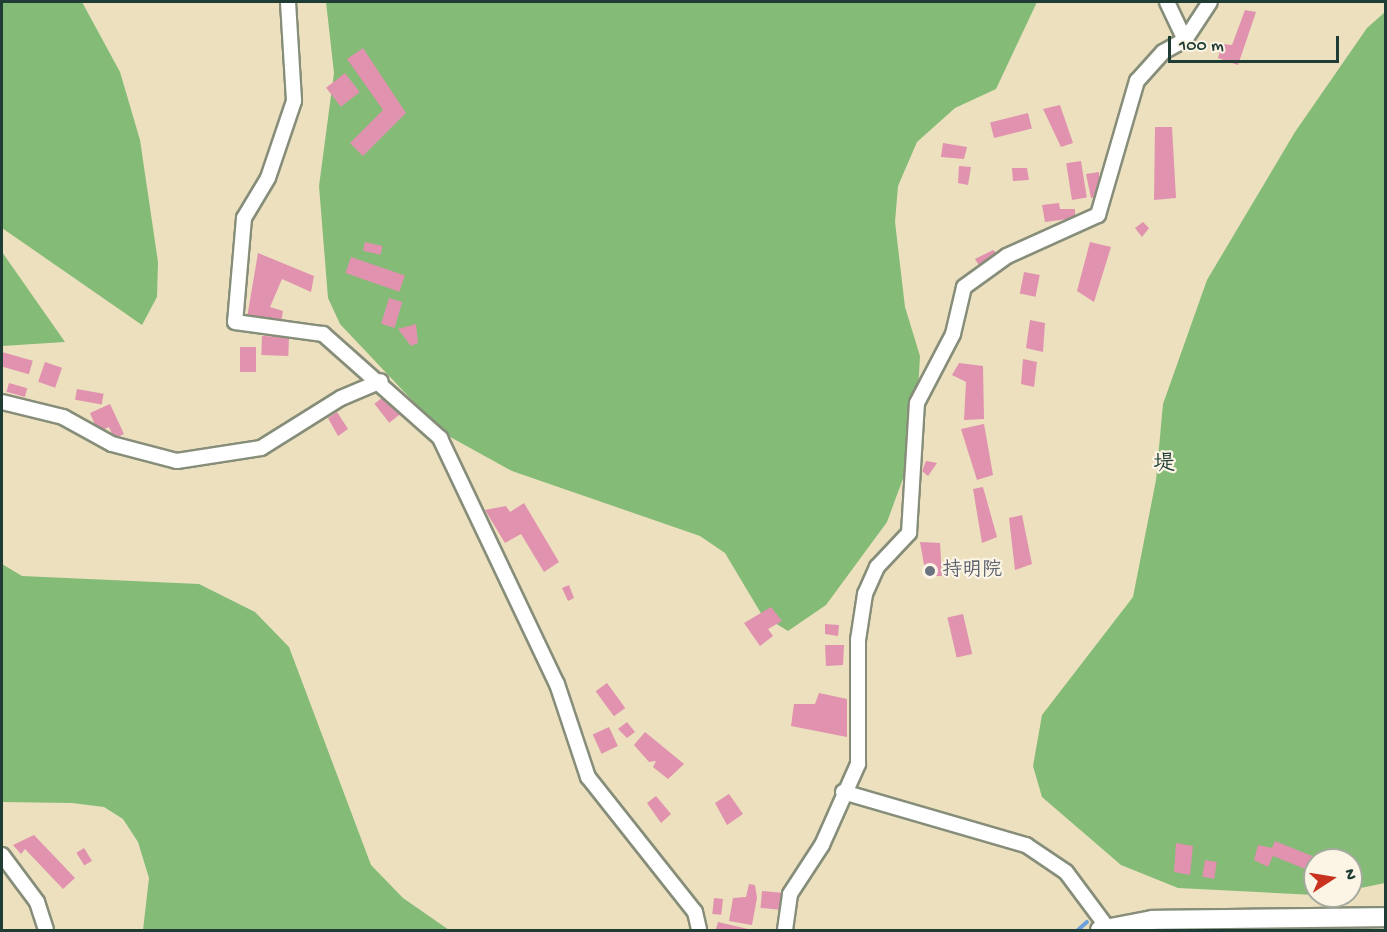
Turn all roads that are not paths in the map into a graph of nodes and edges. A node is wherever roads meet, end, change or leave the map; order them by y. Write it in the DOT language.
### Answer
graph roads {
  1 [pos="288,2"];
  2 [pos="1167,2"];
  3 [pos="1210,2"];
  4 [pos="1185,40"];
  5 [pos="381,381"];
  6 [pos="2,402"];
  7 [pos="843,792"];
  8 [pos="2,855"];
  9 [pos="1386,917"];
  10 [pos="1104,928"];
  11 [pos="46,930"];
  12 [pos="699,930"];
  13 [pos="785,930"];
  1 -- 5 [label="street"];
  2 -- 4 [label="street"];
  3 -- 4 [label="street"];
  4 -- 7 [label="street"];
  5 -- 6 [label="street"];
  5 -- 12 [label="street"];
  7 -- 10 [label="street"];
  7 -- 13 [label="street"];
  8 -- 11 [label="street"];
  9 -- 10 [label="street"];
}
